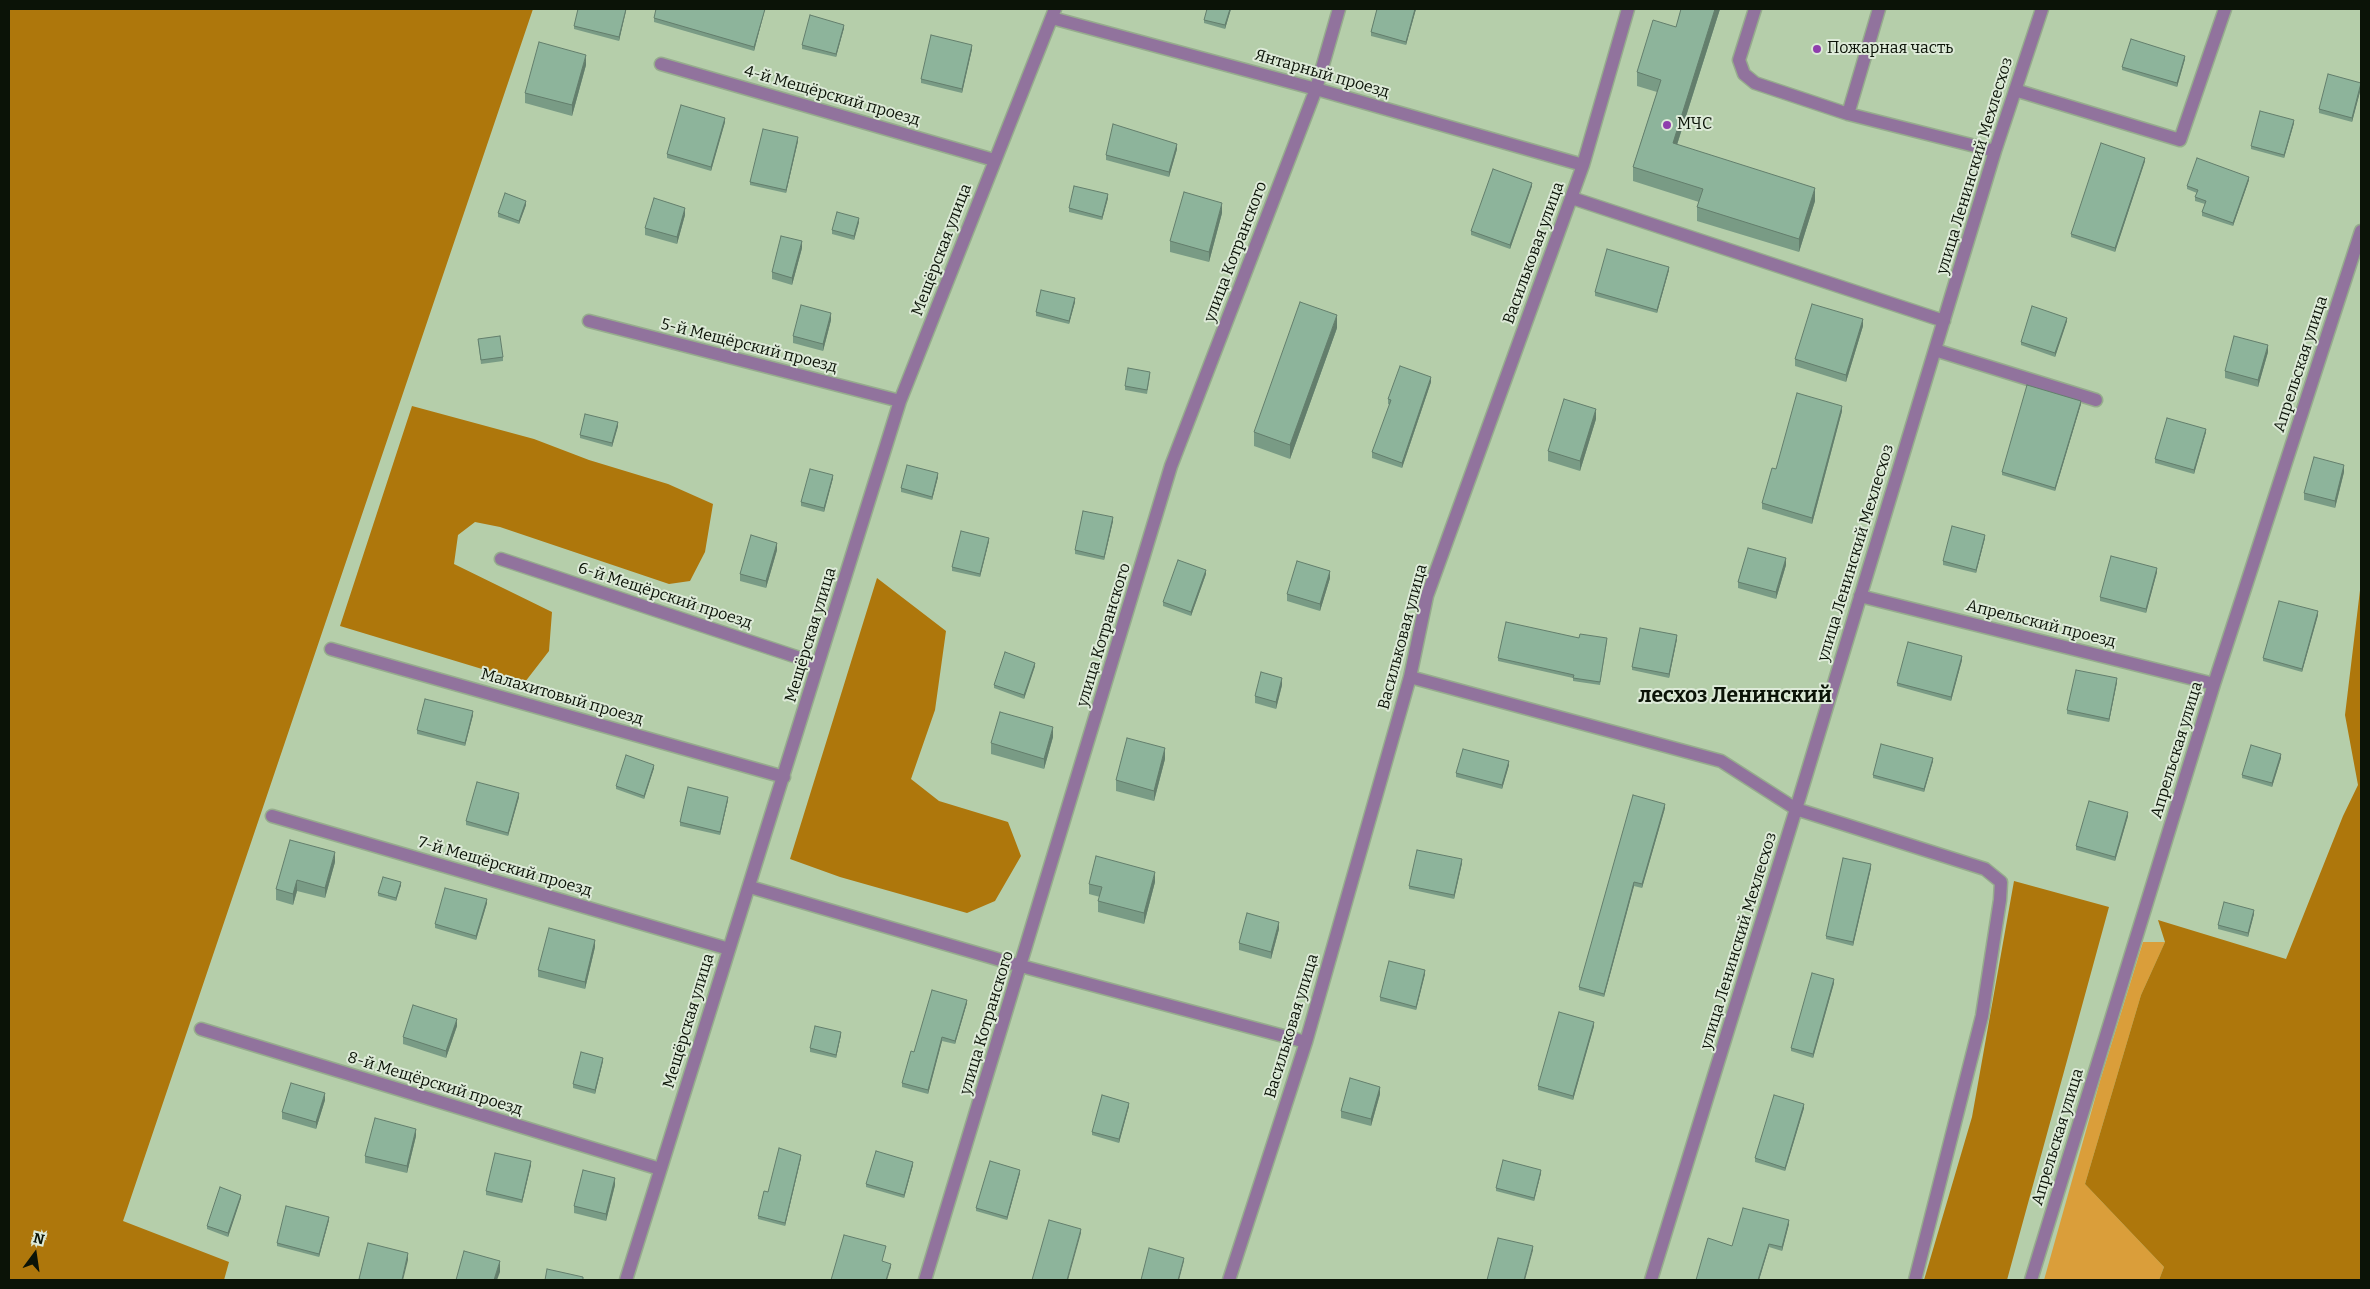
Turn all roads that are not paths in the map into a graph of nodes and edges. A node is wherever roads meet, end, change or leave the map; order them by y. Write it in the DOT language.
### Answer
graph roads {
  1 [pos="1339,9"];
  2 [pos="1628,9"];
  3 [pos="1755,9"];
  4 [pos="1879,9"];
  5 [pos="2042,9"];
  6 [pos="2224,9"];
  7 [pos="1053,13"];
  8 [pos="661,64"];
  9 [pos="1316,89"];
  10 [pos="2015,90"];
  11 [pos="1848,114"];
  12 [pos="1995,151"];
  13 [pos="994,160"];
  14 [pos="1583,166"];
  15 [pos="1572,198"];
  16 [pos="2361,231"];
  17 [pos="589,321"];
  18 [pos="1944,321"];
  19 [pos="1935,350"];
  20 [pos="2096,400"];
  21 [pos="900,401"];
  22 [pos="501,559"];
  23 [pos="1860,596"];
  24 [pos="331,649"];
  25 [pos="818,664"];
  26 [pos="1410,677"];
  27 [pos="2214,684"];
  28 [pos="784,777"];
  29 [pos="1796,809"];
  30 [pos="272,816"];
  31 [pos="750,886"];
  32 [pos="729,949"];
  33 [pos="1021,966"];
  34 [pos="201,1029"];
  35 [pos="1306,1042"];
  36 [pos="660,1169"];
  37 [pos="626,1280"];
  38 [pos="925,1280"];
  39 [pos="1229,1280"];
  40 [pos="1651,1280"];
  41 [pos="1915,1280"];
  42 [pos="2031,1280"];
  1 -- 9 [label="street, улица Котранского"];
  2 -- 14 [label="street, Васильковая улица"];
  3 -- 11 [label="street"];
  4 -- 11 [label="street"];
  5 -- 10 [label="street, улица Ленинский Мехлесхоз"];
  6 -- 10 [label="street"];
  7 -- 9 [label="street, Янтарный проезд"];
  7 -- 13 [label="street, Мещёрская улица"];
  8 -- 13 [label="street, 4-й Мещёрский проезд"];
  9 -- 14 [label="street, Янтарный проезд"];
  9 -- 33 [label="street, улица Котранского"];
  10 -- 12 [label="street, улица Ленинский Мехлесхоз"];
  11 -- 12 [label="street"];
  12 -- 18 [label="street, улица Ленинский Мехлесхоз"];
  13 -- 21 [label="street, Мещёрская улица"];
  14 -- 15 [label="street, Васильковая улица"];
  15 -- 18 [label="street"];
  15 -- 26 [label="street, Васильковая улица"];
  16 -- 27 [label="street, Апрельская улица"];
  17 -- 21 [label="street, 5-й Мещёрский проезд"];
  18 -- 19 [label="street, улица Ленинский Мехлесхоз"];
  19 -- 20 [label="street"];
  19 -- 23 [label="street, улица Ленинский Мехлесхоз"];
  21 -- 25 [label="street, Мещёрская улица"];
  22 -- 25 [label="street, 6-й Мещёрский проезд"];
  23 -- 27 [label="street, Апрельский проезд"];
  23 -- 29 [label="street, улица Ленинский Мехлесхоз"];
  24 -- 28 [label="street, Малахитовый проезд"];
  25 -- 28 [label="street, Мещёрская улица"];
  26 -- 29 [label="street"];
  26 -- 35 [label="street, Васильковая улица"];
  27 -- 42 [label="street, Апрельская улица"];
  28 -- 31 [label="street, Мещёрская улица"];
  29 -- 40 [label="street, улица Ленинский Мехлесхоз"];
  29 -- 41 [label="street"];
  30 -- 32 [label="street, 7-й Мещёрский проезд"];
  31 -- 32 [label="street, Мещёрская улица"];
  31 -- 33 [label="street"];
  32 -- 36 [label="street, Мещёрская улица"];
  33 -- 35 [label="street"];
  33 -- 38 [label="street, улица Котранского"];
  34 -- 36 [label="street, 8-й Мещёрский проезд"];
  35 -- 39 [label="street, Васильковая улица"];
  36 -- 37 [label="street, Мещёрская улица"];
}
